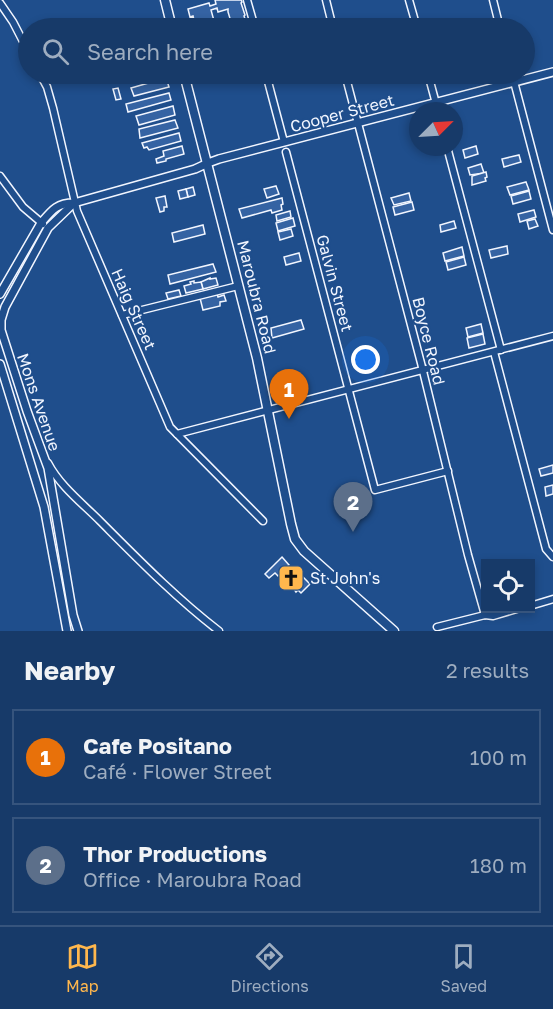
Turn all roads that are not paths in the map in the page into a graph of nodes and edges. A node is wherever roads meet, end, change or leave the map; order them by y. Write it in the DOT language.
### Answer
graph roads {
  1 [pos="165,0"];
  2 [pos="247,0"];
  3 [pos="326,0"];
  4 [pos="409,0"];
  5 [pos="493,0"];
  6 [pos="0,3"];
  7 [pos="170,18"];
  8 [pos="252,18"];
  9 [pos="330,18"];
  10 [pos="414,18"];
  11 [pos="498,18"];
  12 [pos="18,32"];
  13 [pos="553,72"];
  14 [pos="535,77"];
  15 [pos="45,84"];
  16 [pos="187,84"];
  17 [pos="269,84"];
  18 [pos="348,84"];
  19 [pos="431,84"];
  20 [pos="506,84"];
  21 [pos="515,84"];
  22 [pos="436,102"];
  23 [pos="409,109"];
  24 [pos="358,122"];
  25 [pos="284,142"];
  26 [pos="286,152"];
  27 [pos="449,156"];
  28 [pos="208,163"];
  29 [pos="0,176"];
  30 [pos="74,203"];
  31 [pos="41,223"];
  32 [pos="48,228"];
  33 [pos="553,230"];
  34 [pos="238,286"];
  35 [pos="0,294"];
  36 [pos="122,315"];
  37 [pos="553,336"];
  38 [pos="498,351"];
  39 [pos="0,364"];
  40 [pos="422,370"];
  41 [pos="349,389"];
  42 [pos="267,410"];
  43 [pos="177,434"];
  44 [pos="42,452"];
  45 [pos="448,471"];
  46 [pos="263,521"];
  47 [pos="553,557"];
  48 [pos="553,599"];
  49 [pos="535,605"];
  50 [pos="505,613"];
  51 [pos="485,615"];
  52 [pos="437,627"];
  53 [pos="67,631"];
  54 [pos="78,631"];
  55 [pos="219,631"];
  56 [pos="394,631"];
  1 -- 7 [label="main road"];
  2 -- 8 [label="street"];
  3 -- 9 [label="street"];
  4 -- 10 [label="street"];
  5 -- 11 [label="street"];
  6 -- 12 [label="street"];
  13 -- 14 [label="street, Cooper Street"];
  15 -- 30 [label="street, Haig Street"];
  16 -- 28 [label="main road, Maroubra Road"];
  17 -- 25 [label="street"];
  18 -- 24 [label="street, Boyce Road"];
  19 -- 22 [label="street"];
  20 -- 22 [label="street, Cooper Street"];
  21 -- 33 [label="street"];
  23 -- 24 [label="street, Cooper Street"];
  24 -- 25 [label="street, Cooper Street"];
  24 -- 40 [label="street, Boyce Road"];
  25 -- 28 [label="street, Cooper Street"];
  26 -- 41 [label="street, Galvin Street"];
  27 -- 38 [label="street"];
  28 -- 30 [label="street, Mons Avenue"];
  28 -- 34 [label="main road, Maroubra Road"];
  29 -- 31 [label="street"];
  30 -- 31 [label="street, Mons Avenue"];
  30 -- 32 [label="street, Mons Avenue"];
  30 -- 36 [label="street, Haig Street"];
  31 -- 32 [label="street"];
  31 -- 35 [label="street, Mons Avenue"];
  32 -- 44 [label="street, Mons Avenue"];
  34 -- 36 [label="street"];
  34 -- 42 [label="main road, Maroubra Road"];
  36 -- 43 [label="street, Haig Street"];
  37 -- 38 [label="street"];
  38 -- 40 [label="street"];
  38 -- 47 [label="street"];
  39 -- 53 [label="street, Mons Avenue"];
  40 -- 41 [label="street"];
  40 -- 45 [label="street, Boyce Road"];
  41 -- 42 [label="street"];
  41 -- 45 [label="street, Galvin Street"];
  42 -- 43 [label="street"];
  42 -- 56 [label="main road, Maroubra Road"];
  43 -- 46 [label="street, Haig Street"];
  44 -- 54 [label="street, Mons Avenue"];
  44 -- 55 [label="street"];
  45 -- 51 [label="street, Boyce Road"];
  48 -- 49 [label="street"];
  50 -- 51 [label="street"];
  51 -- 52 [label="street"];
}
